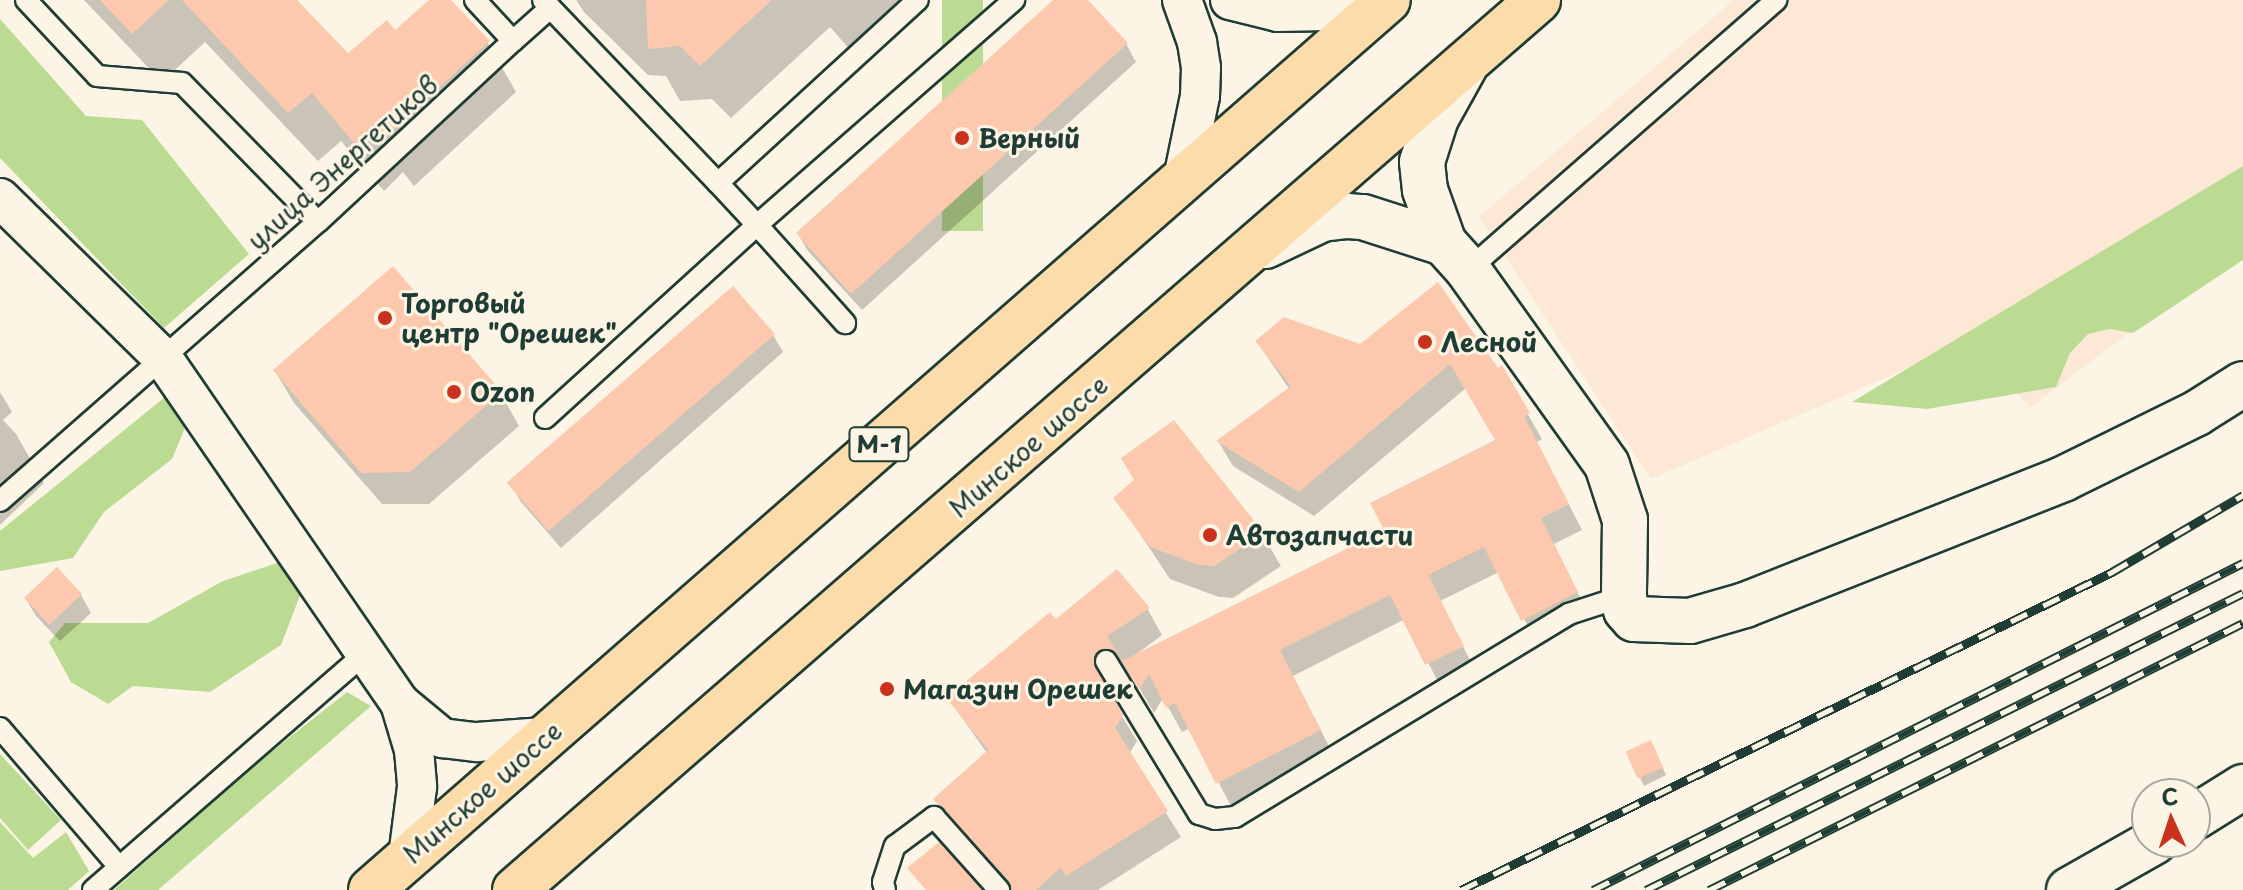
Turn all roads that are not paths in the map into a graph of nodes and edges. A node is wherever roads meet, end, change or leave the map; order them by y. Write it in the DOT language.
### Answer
graph roads {
  1 [pos="26,0"];
  2 [pos="475,0"];
  3 [pos="918,0"];
  4 [pos="1014,0"];
  5 [pos="1182,0"];
  6 [pos="1230,0"];
  7 [pos="1371,0"];
  8 [pos="1388,0"];
  9 [pos="1538,0"];
  10 [pos="1776,0"];
  11 [pos="547,4"];
  12 [pos="513,41"];
  13 [pos="1468,60"];
  14 [pos="1183,179"];
  15 [pos="718,183"];
  16 [pos="0,198"];
  17 [pos="318,222"];
  18 [pos="757,225"];
  19 [pos="1456,256"];
  20 [pos="1245,257"];
  21 [pos="845,323"];
  22 [pos="162,357"];
  23 [pos="2243,384"];
  24 [pos="545,418"];
  25 [pos="0,501"];
  26 [pos="1624,596"];
  27 [pos="366,653"];
  28 [pos="1106,661"];
  29 [pos="400,703"];
  30 [pos="0,728"];
  31 [pos="544,737"];
  32 [pos="2243,787"];
  33 [pos="2211,807"];
  34 [pos="2131,855"];
  35 [pos="408,857"];
  36 [pos="119,867"];
  37 [pos="93,890"];
  38 [pos="371,890"];
  39 [pos="515,890"];
  40 [pos="885,890"];
  41 [pos="999,890"];
  42 [pos="2069,890"];
  1 -- 17 [label="lane"];
  2 -- 12 [label="lane"];
  3 -- 15 [label="lane"];
  4 -- 18 [label="lane"];
  5 -- 14 [label="street"];
  6 -- 7 [label="street"];
  8 -- 14 [label="highway, Минское шоссе / М-1"];
  9 -- 13 [label="highway, Минское шоссе"];
  10 -- 19 [label="lane"];
  11 -- 12 [label="lane, улица Энергетиков"];
  11 -- 15 [label="lane"];
  12 -- 17 [label="lane, улица Энергетиков"];
  13 -- 19 [label="street"];
  13 -- 20 [label="highway, Минское шоссе"];
  14 -- 31 [label="highway, Минское шоссе / М-1"];
  15 -- 18 [label="lane"];
  16 -- 22 [label="street"];
  17 -- 22 [label="lane, улица Энергетиков"];
  18 -- 21 [label="lane"];
  18 -- 24 [label="lane"];
  19 -- 20 [label="street"];
  19 -- 26 [label="street"];
  20 -- 39 [label="highway, Минское шоссе"];
  22 -- 25 [label="lane, улица Энергетиков"];
  22 -- 27 [label="street"];
  23 -- 26 [label="street"];
  26 -- 28 [label="lane"];
  27 -- 29 [label="street"];
  27 -- 36 [label="lane"];
  29 -- 31 [label="street"];
  29 -- 35 [label="street"];
  30 -- 36 [label="lane"];
  31 -- 35 [label="highway, Минское шоссе / М-1"];
  32 -- 33 [label="street"];
  34 -- 42 [label="street"];
  35 -- 38 [label="highway, Минское шоссе / М-1"];
  36 -- 37 [label="lane"];
  40 -- 41 [label="lane"];
}
